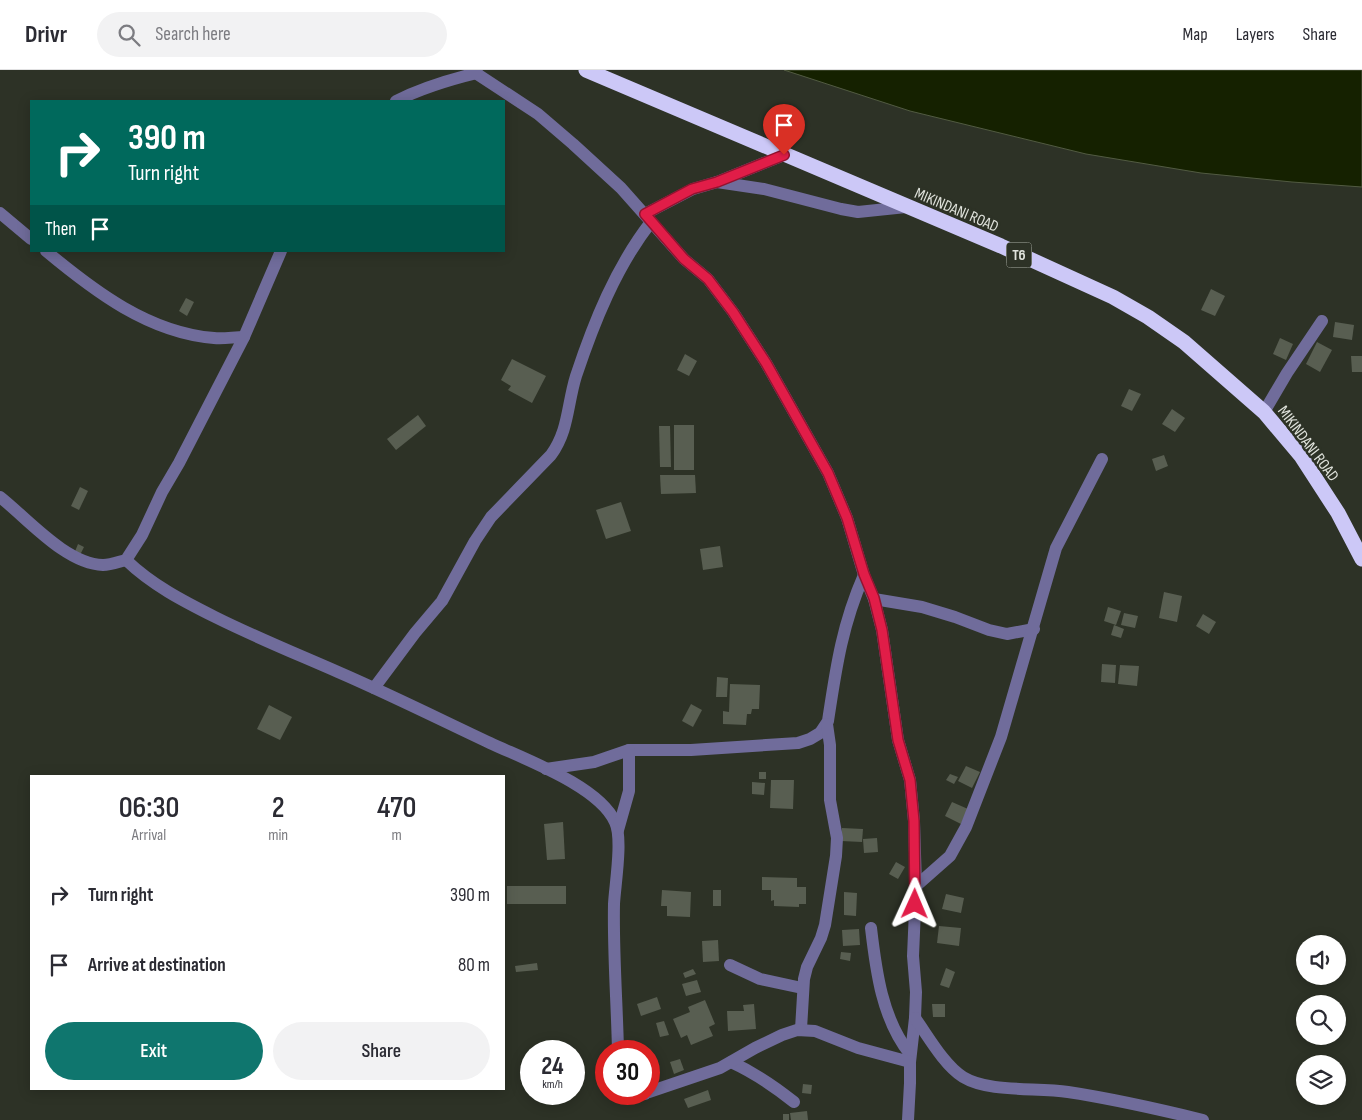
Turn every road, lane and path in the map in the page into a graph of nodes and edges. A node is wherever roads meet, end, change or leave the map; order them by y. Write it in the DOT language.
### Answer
graph roads {
  1 [pos="586,70"];
  2 [pos="474,72"];
  3 [pos="398,100"];
  4 [pos="784,155"];
  5 [pos="717,182"];
  6 [pos="906,206"];
  7 [pos="0,213"];
  8 [pos="648,218"];
  9 [pos="30,238"];
  10 [pos="47,252"];
  11 [pos="281,252"];
  12 [pos="1322,321"];
  13 [pos="244,337"];
  14 [pos="1264,412"];
  15 [pos="1102,460"];
  16 [pos="0,497"];
  17 [pos="1362,559"];
  18 [pos="126,560"];
  19 [pos="864,574"];
  20 [pos="874,598"];
  21 [pos="1034,629"];
  22 [pos="374,688"];
  23 [pos="827,724"];
  24 [pos="630,750"];
  25 [pos="546,769"];
  26 [pos="618,830"];
  27 [pos="916,886"];
  28 [pos="871,928"];
  29 [pos="730,965"];
  30 [pos="802,988"];
  31 [pos="915,1018"];
  32 [pos="801,1029"];
  33 [pos="618,1040"];
  34 [pos="910,1058"];
  35 [pos="731,1062"];
  36 [pos="660,1088"];
  37 [pos="794,1102"];
  38 [pos="908,1120"];
  39 [pos="1203,1120"];
  1 -- 4 [label="highway, MIKINDANI ROAD / T6"];
  2 -- 3 [label="street"];
  2 -- 8 [label="street"];
  4 -- 5 [label="street"];
  4 -- 6 [label="highway, MIKINDANI ROAD / T6"];
  5 -- 6 [label="street"];
  5 -- 8 [label="street"];
  6 -- 14 [label="highway, MIKINDANI ROAD / T6"];
  7 -- 9 [label="street"];
  8 -- 19 [label="street"];
  8 -- 22 [label="street"];
  10 -- 13 [label="street"];
  11 -- 13 [label="street"];
  12 -- 14 [label="street"];
  13 -- 18 [label="street"];
  14 -- 17 [label="highway, MIKINDANI ROAD / T6"];
  15 -- 21 [label="street"];
  16 -- 18 [label="street"];
  18 -- 22 [label="street"];
  19 -- 20 [label="street"];
  19 -- 23 [label="street"];
  20 -- 21 [label="street"];
  20 -- 27 [label="street"];
  21 -- 27 [label="street"];
  22 -- 25 [label="street"];
  23 -- 24 [label="street"];
  23 -- 30 [label="street"];
  24 -- 25 [label="street"];
  24 -- 26 [label="street"];
  25 -- 26 [label="street"];
  26 -- 33 [label="street"];
  27 -- 31 [label="street"];
  28 -- 34 [label="street"];
  29 -- 30 [label="street"];
  30 -- 32 [label="street"];
  31 -- 34 [label="street"];
  31 -- 39 [label="street"];
  32 -- 34 [label="street"];
  32 -- 35 [label="street"];
  34 -- 38 [label="street"];
  35 -- 36 [label="street"];
  35 -- 37 [label="street"];
}
